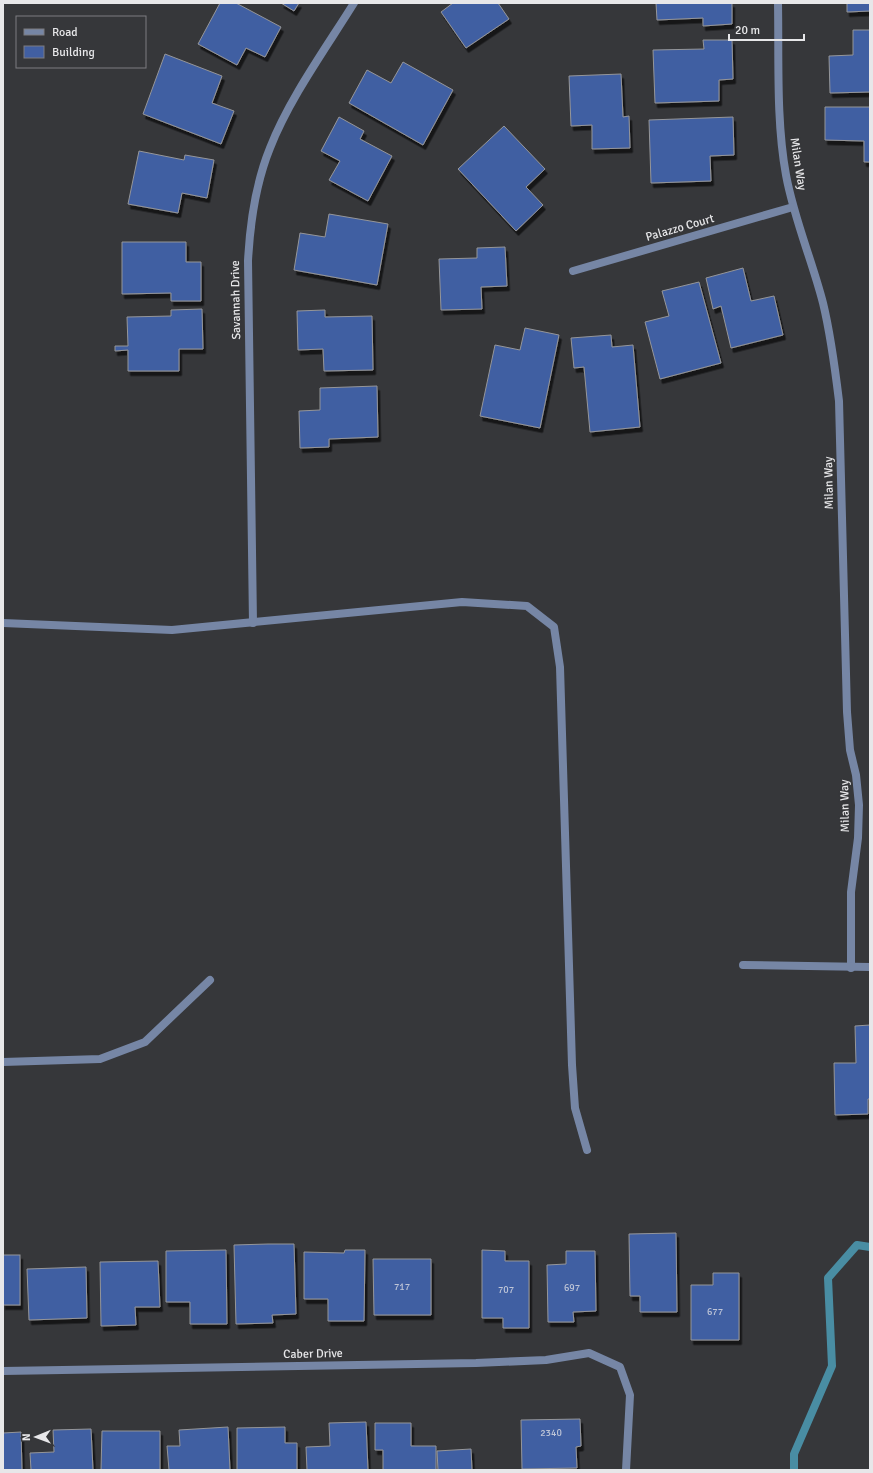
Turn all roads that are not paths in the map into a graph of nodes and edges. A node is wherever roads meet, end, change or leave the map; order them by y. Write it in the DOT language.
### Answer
graph roads {
  1 [pos="354,3"];
  2 [pos="778,3"];
  3 [pos="793,207"];
  4 [pos="573,271"];
  5 [pos="253,622"];
  6 [pos="3,623"];
  7 [pos="743,965"];
  8 [pos="870,967"];
  9 [pos="851,968"];
  10 [pos="210,980"];
  11 [pos="3,1062"];
  12 [pos="587,1150"];
  13 [pos="3,1371"];
  14 [pos="626,1470"];
  1 -- 5 [label="street, Savannah Drive"];
  2 -- 3 [label="street, Milan Way"];
  3 -- 4 [label="street, Palazzo Court"];
  3 -- 9 [label="street, Milan Way"];
  5 -- 6 [label="street"];
  5 -- 12 [label="street"];
  7 -- 9 [label="street"];
  8 -- 9 [label="street"];
  10 -- 11 [label="street"];
  13 -- 14 [label="street, Caber Drive"];
}
